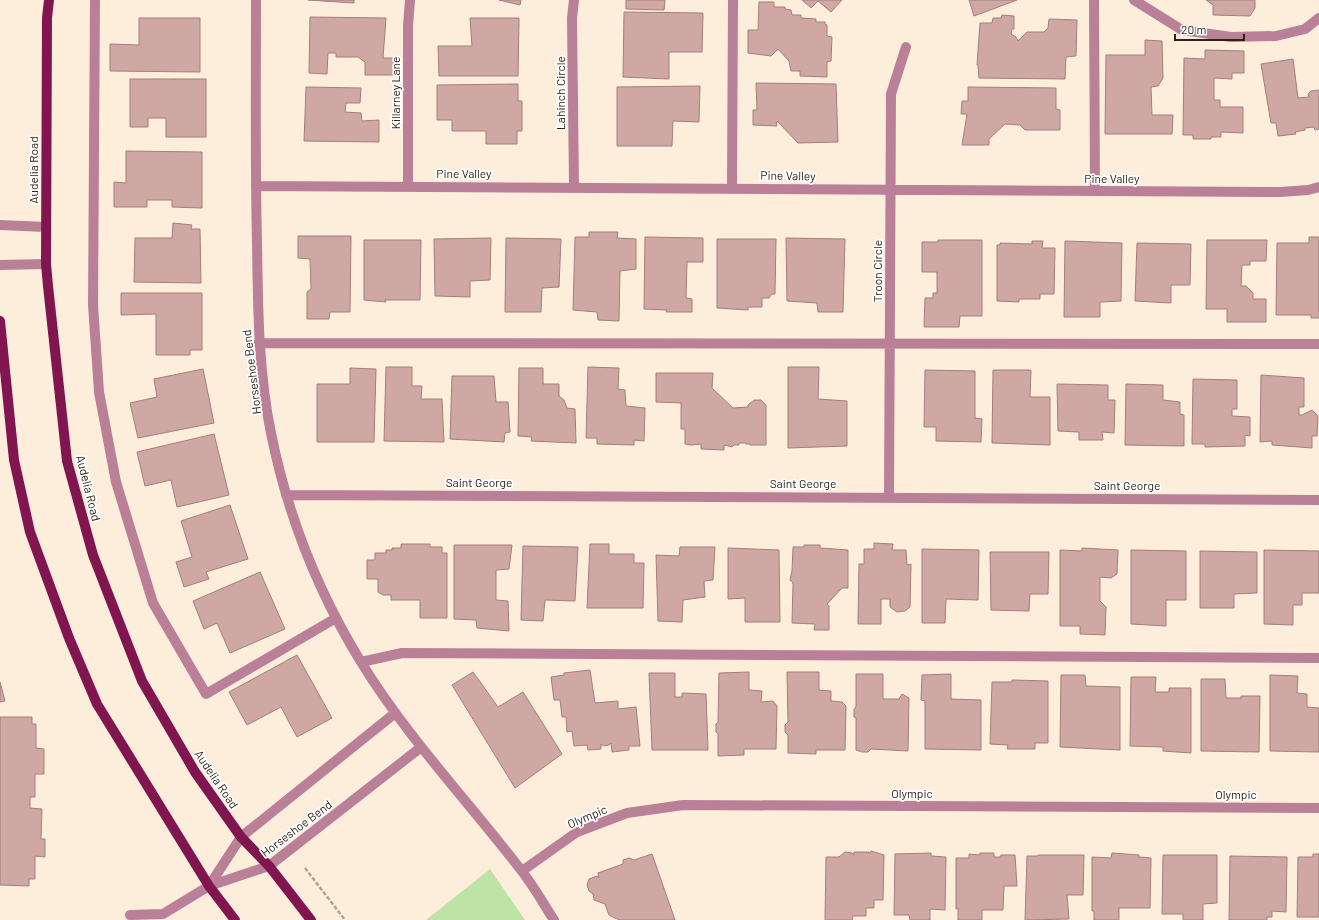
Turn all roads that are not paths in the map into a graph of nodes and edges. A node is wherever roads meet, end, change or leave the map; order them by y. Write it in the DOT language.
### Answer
graph roads {
  1 [pos="49,0"];
  2 [pos="95,0"];
  3 [pos="256,0"];
  4 [pos="410,0"];
  5 [pos="574,0"];
  6 [pos="733,0"];
  7 [pos="1094,0"];
  8 [pos="1134,0"];
  9 [pos="1319,18"];
  10 [pos="906,47"];
  11 [pos="256,186"];
  12 [pos="408,186"];
  13 [pos="574,187"];
  14 [pos="732,187"];
  15 [pos="1319,187"];
  16 [pos="890,190"];
  17 [pos="1095,191"];
  18 [pos="0,225"];
  19 [pos="46,227"];
  20 [pos="46,264"];
  21 [pos="0,265"];
  22 [pos="0,321"];
  23 [pos="258,342"];
  24 [pos="890,344"];
  25 [pos="1319,344"];
  26 [pos="286,495"];
  27 [pos="889,497"];
  28 [pos="1319,500"];
  29 [pos="336,618"];
  30 [pos="1319,658"];
  31 [pos="361,662"];
  32 [pos="394,714"];
  33 [pos="420,748"];
  34 [pos="1319,808"];
  35 [pos="241,837"];
  36 [pos="269,866"];
  37 [pos="522,871"];
  38 [pos="210,886"];
  39 [pos="130,915"];
  40 [pos="235,920"];
  41 [pos="311,920"];
  42 [pos="554,920"];
  1 -- 19 [label="main road, Audelia Road"];
  2 -- 29 [label="street"];
  3 -- 11 [label="street, Horseshoe Bend"];
  4 -- 12 [label="street, Killarney Lane"];
  5 -- 13 [label="street, Lahinch Circle"];
  6 -- 14 [label="street"];
  7 -- 17 [label="street"];
  8 -- 9 [label="street"];
  10 -- 16 [label="street, Troon Circle"];
  11 -- 12 [label="street, Pine Valley"];
  11 -- 23 [label="street, Horseshoe Bend"];
  12 -- 13 [label="street, Pine Valley"];
  13 -- 14 [label="street, Pine Valley"];
  14 -- 16 [label="street, Pine Valley"];
  15 -- 17 [label="street, Pine Valley"];
  16 -- 17 [label="street, Pine Valley"];
  16 -- 24 [label="street, Troon Circle"];
  18 -- 19 [label="street"];
  19 -- 20 [label="main road, Audelia Road"];
  20 -- 21 [label="street"];
  20 -- 35 [label="main road, Audelia Road"];
  22 -- 38 [label="main road"];
  23 -- 24 [label="street"];
  23 -- 26 [label="street, Horseshoe Bend"];
  24 -- 25 [label="street"];
  24 -- 27 [label="street, Troon Circle"];
  26 -- 27 [label="street, Saint George"];
  26 -- 29 [label="street, Horseshoe Bend"];
  27 -- 28 [label="street, Saint George"];
  29 -- 31 [label="street, Horseshoe Bend"];
  30 -- 31 [label="street"];
  31 -- 32 [label="street, Horseshoe Bend"];
  32 -- 33 [label="street, Horseshoe Bend"];
  32 -- 35 [label="street"];
  33 -- 36 [label="street, Horseshoe Bend"];
  33 -- 37 [label="street, Horseshoe Bend"];
  34 -- 37 [label="street, Olympic"];
  35 -- 36 [label="main road, Audelia Road"];
  35 -- 38 [label="street"];
  36 -- 38 [label="street, Horseshoe Bend"];
  36 -- 41 [label="main road, Audelia Road"];
  37 -- 42 [label="street, Horseshoe Bend"];
  38 -- 39 [label="street"];
  38 -- 40 [label="main road"];
}
